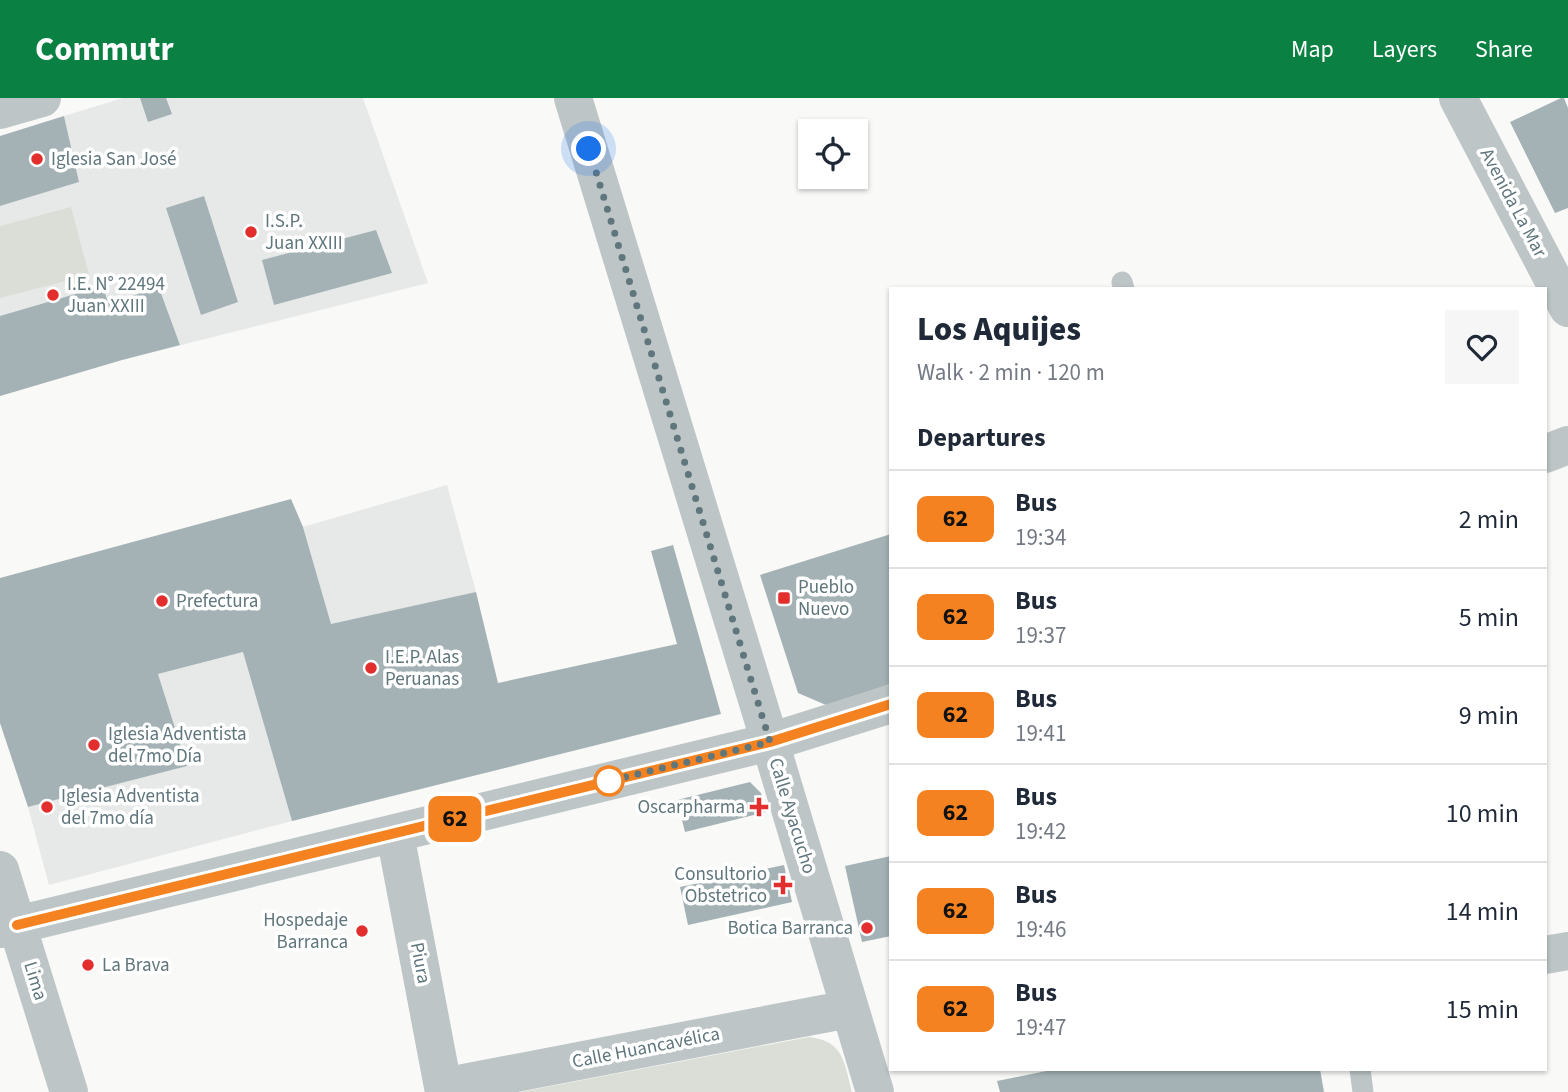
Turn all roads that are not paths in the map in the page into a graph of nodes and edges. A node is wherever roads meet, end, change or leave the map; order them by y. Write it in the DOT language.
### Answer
graph roads {
  1 [pos="42,98"];
  2 [pos="573,98"];
  3 [pos="1458,98"];
  4 [pos="0,110"];
  5 [pos="1568,308"];
  6 [pos="1568,445"];
  7 [pos="1547,453"];
  8 [pos="889,705"];
  9 [pos="770,742"];
  10 [pos="395,834"];
  11 [pos="0,870"];
  12 [pos="9,927"];
  13 [pos="1568,951"];
  14 [pos="1547,955"];
  15 [pos="849,1009"];
  16 [pos="1360,1071"];
  17 [pos="878,1075"];
  18 [pos="444,1089"];
  19 [pos="69,1092"];
  20 [pos="1363,1092"];
  1 -- 4 [label="street"];
  2 -- 9 [label="street, Calle Ayacucho"];
  3 -- 5 [label="street, Avenida La Mar"];
  6 -- 7 [label="street"];
  8 -- 9 [label="street"];
  9 -- 10 [label="street"];
  9 -- 15 [label="street, Calle Ayacucho"];
  10 -- 12 [label="street"];
  10 -- 18 [label="street, Piura"];
  11 -- 12 [label="street, Lima"];
  12 -- 19 [label="street, Lima"];
  13 -- 14 [label="street"];
  15 -- 17 [label="street, Calle Ayacucho"];
  15 -- 18 [label="street, Calle Huancavélica"];
  16 -- 20 [label="lane"];
}
